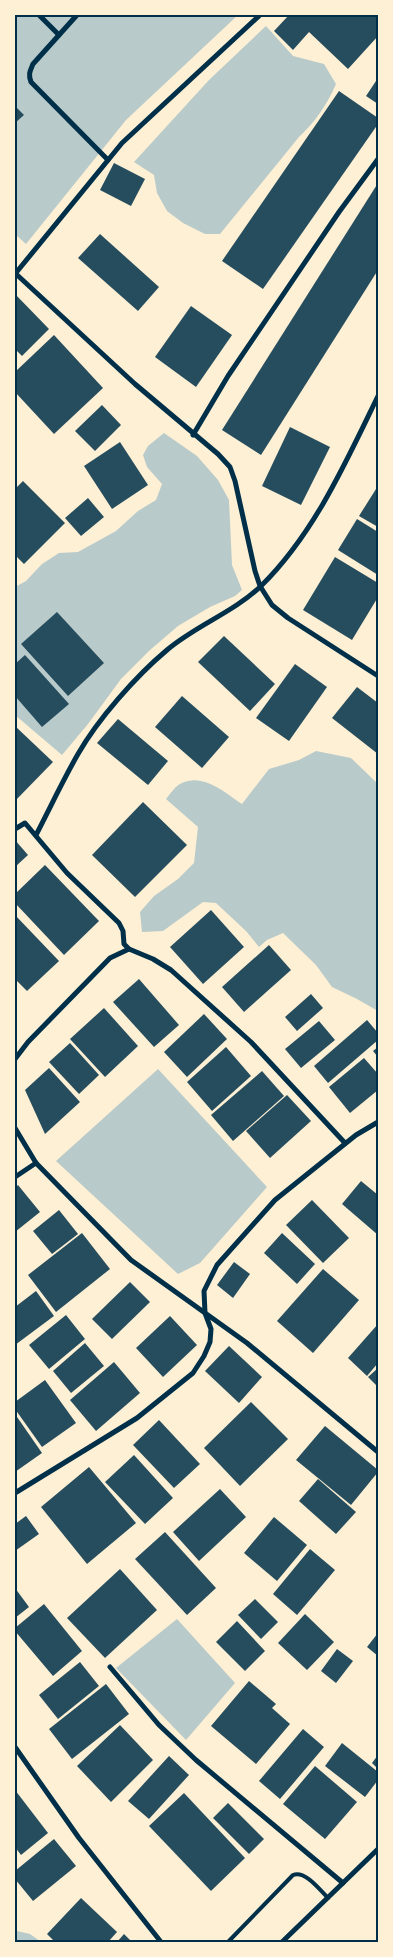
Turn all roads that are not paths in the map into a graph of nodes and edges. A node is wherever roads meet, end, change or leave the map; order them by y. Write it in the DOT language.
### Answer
graph roads {
  1 [pos="39,15"];
  2 [pos="77,15"];
  3 [pos="260,15"];
  4 [pos="59,35"];
  5 [pos="378,159"];
  6 [pos="108,160"];
  7 [pos="15,274"];
  8 [pos="378,396"];
  9 [pos="193,435"];
  10 [pos="260,586"];
  11 [pos="378,676"];
  12 [pos="15,829"];
  13 [pos="36,835"];
  14 [pos="129,950"];
  15 [pos="15,1058"];
  16 [pos="378,1122"];
  17 [pos="15,1128"];
  18 [pos="345,1143"];
  19 [pos="36,1163"];
  20 [pos="15,1177"];
  21 [pos="205,1313"];
  22 [pos="378,1452"];
  23 [pos="15,1493"];
  24 [pos="110,1667"];
  25 [pos="15,1747"];
  26 [pos="378,1849"];
  27 [pos="343,1883"];
  28 [pos="328,1898"];
  29 [pos="286,1941"];
  30 [pos="161,1942"];
  31 [pos="228,1942"];
  1 -- 4 [label="street"];
  2 -- 4 [label="street"];
  3 -- 6 [label="street"];
  4 -- 6 [label="street"];
  5 -- 9 [label="street"];
  6 -- 7 [label="street"];
  7 -- 9 [label="street"];
  8 -- 10 [label="street"];
  9 -- 10 [label="street"];
  10 -- 11 [label="street"];
  10 -- 13 [label="street"];
  12 -- 13 [label="street"];
  13 -- 14 [label="street"];
  14 -- 15 [label="street"];
  14 -- 18 [label="street"];
  16 -- 18 [label="street"];
  17 -- 19 [label="street"];
  18 -- 21 [label="street"];
  19 -- 20 [label="street"];
  19 -- 21 [label="street"];
  21 -- 22 [label="street"];
  21 -- 23 [label="street"];
  24 -- 27 [label="street"];
  25 -- 30 [label="street"];
  26 -- 27 [label="street"];
  27 -- 28 [label="street"];
  28 -- 29 [label="street"];
  28 -- 31 [label="lane"];
}
